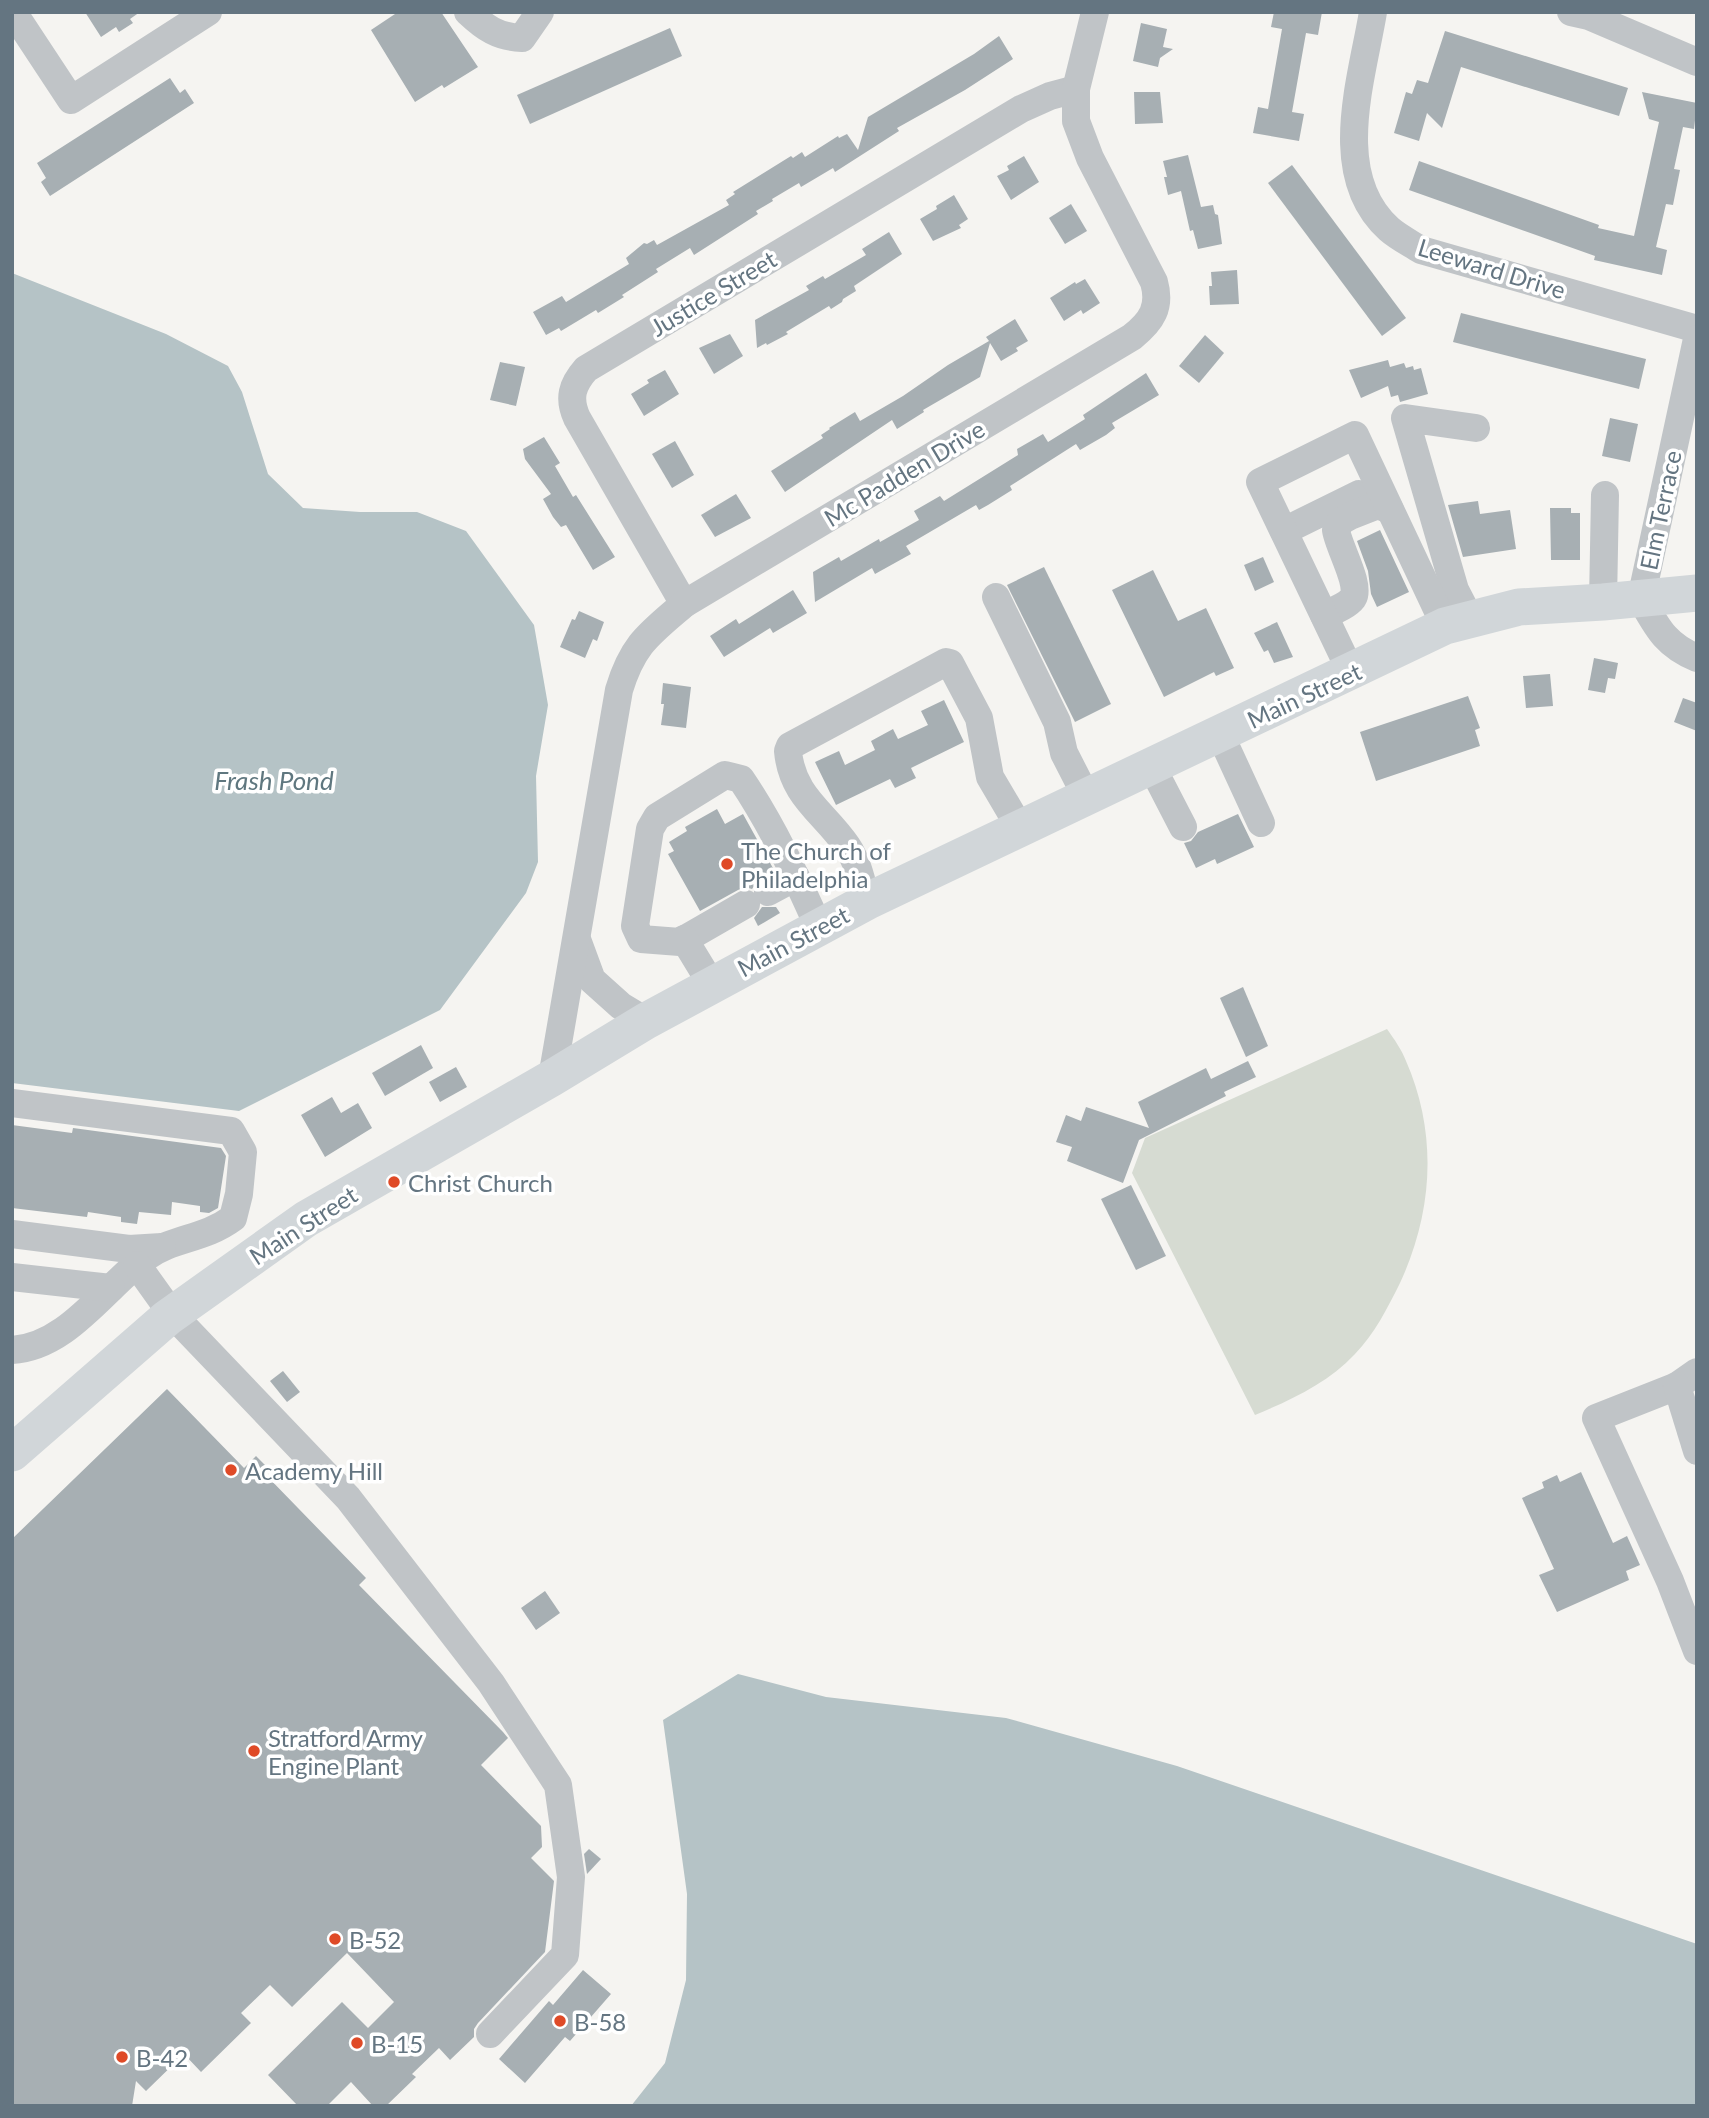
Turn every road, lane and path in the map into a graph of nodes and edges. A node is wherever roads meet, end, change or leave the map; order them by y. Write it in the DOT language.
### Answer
graph roads {
  1 [pos="13,12"];
  2 [pos="208,12"];
  3 [pos="468,12"];
  4 [pos="540,12"];
  5 [pos="1095,12"];
  6 [pos="1373,12"];
  7 [pos="1571,12"];
  8 [pos="1697,62"];
  9 [pos="1076,89"];
  10 [pos="1697,329"];
  11 [pos="1697,339"];
  12 [pos="1476,428"];
  13 [pos="1378,485"];
  14 [pos="1605,495"];
  15 [pos="1390,510"];
  16 [pos="1284,531"];
  17 [pos="1697,593"];
  18 [pos="996,597"];
  19 [pos="1641,599"];
  20 [pos="1603,602"];
  21 [pos="684,604"];
  22 [pos="1324,615"];
  23 [pos="1457,622"];
  24 [pos="1697,658"];
  25 [pos="1351,672"];
  26 [pos="1220,734"];
  27 [pos="1150,765"];
  28 [pos="1086,796"];
  29 [pos="1261,823"];
  30 [pos="1183,827"];
  31 [pos="1020,828"];
  32 [pos="796,877"];
  33 [pos="867,902"];
  34 [pos="819,928"];
  35 [pos="578,939"];
  36 [pos="684,939"];
  37 [pos="712,985"];
  38 [pos="646,1021"];
  39 [pos="552,1078"];
  40 [pos="12,1103"];
  41 [pos="12,1234"];
  42 [pos="165,1247"];
  43 [pos="137,1265"];
  44 [pos="12,1277"];
  45 [pos="111,1289"];
  46 [pos="173,1314"];
  47 [pos="12,1350"];
  48 [pos="1687,1379"];
  49 [pos="14,1447"];
  50 [pos="1697,1451"];
  51 [pos="1697,1651"];
  52 [pos="490,2034"];
  1 -- 2 [label="street"];
  3 -- 4 [label="street"];
  5 -- 9 [label="street, Mc Padden Drive"];
  6 -- 10 [label="street, Leeward Drive"];
  7 -- 8 [label="street"];
  9 -- 21 [label="street, Mc Padden Drive"];
  9 -- 21 [label="street, Justice Street"];
  11 -- 19 [label="street, Elm Terrace"];
  12 -- 23 [label="street"];
  13 -- 15 [label="street"];
  13 -- 16 [label="street"];
  13 -- 16 [label="street"];
  14 -- 20 [label="street"];
  15 -- 22 [label="street"];
  15 -- 23 [label="street"];
  16 -- 22 [label="street"];
  17 -- 19 [label="main road, Main Street"];
  18 -- 28 [label="street"];
  19 -- 20 [label="main road, Main Street"];
  19 -- 24 [label="street"];
  20 -- 23 [label="main road, Main Street"];
  21 -- 35 [label="street, Mc Padden Drive"];
  22 -- 25 [label="street"];
  23 -- 25 [label="main road, Main Street"];
  25 -- 26 [label="main road, Main Street"];
  26 -- 27 [label="main road, Main Street"];
  26 -- 29 [label="street"];
  27 -- 28 [label="main road, Main Street"];
  27 -- 30 [label="street"];
  28 -- 31 [label="main road, Main Street"];
  31 -- 33 [label="main road, Main Street"];
  31 -- 33 [label="street"];
  32 -- 34 [label="street"];
  32 -- 36 [label="street"];
  32 -- 36 [label="street"];
  33 -- 34 [label="main road, Main Street"];
  34 -- 37 [label="main road, Main Street"];
  35 -- 38 [label="street, Mc Padden Drive"];
  35 -- 39 [label="street, Mc Padden Drive"];
  36 -- 37 [label="street"];
  37 -- 38 [label="main road, Main Street"];
  38 -- 39 [label="main road, Main Street"];
  39 -- 46 [label="main road, Main Street"];
  40 -- 42 [label="street"];
  41 -- 42 [label="street"];
  42 -- 43 [label="street"];
  43 -- 45 [label="street"];
  43 -- 46 [label="street"];
  44 -- 45 [label="street"];
  45 -- 47 [label="street"];
  46 -- 49 [label="main road, Main Street"];
  46 -- 52 [label="street"];
  48 -- 50 [label="street"];
  48 -- 51 [label="street"];
}
